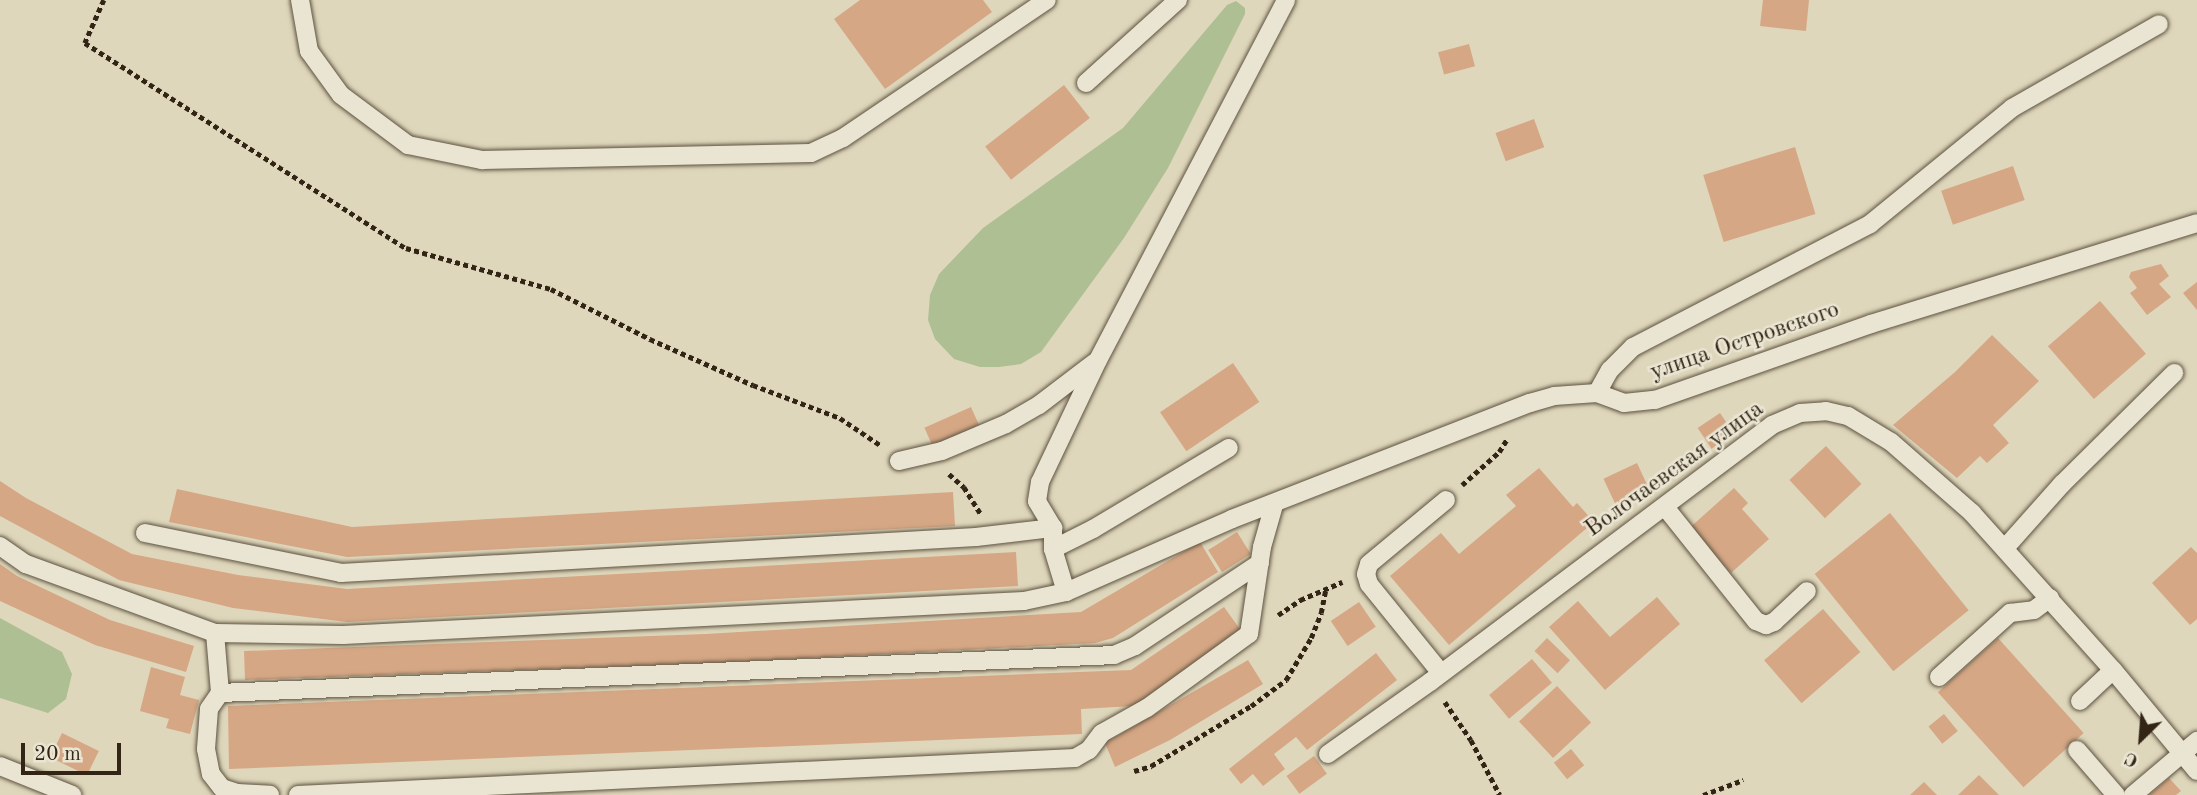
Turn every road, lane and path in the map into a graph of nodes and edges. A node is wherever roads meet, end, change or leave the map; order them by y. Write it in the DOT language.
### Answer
graph roads {
  1 [pos="104,0"];
  2 [pos="300,0"];
  3 [pos="1047,0"];
  4 [pos="1178,0"];
  5 [pos="1286,0"];
  6 [pos="1026,6"];
  7 [pos="2159,24"];
  8 [pos="1086,83"];
  9 [pos="2197,223"];
  10 [pos="1098,360"];
  11 [pos="2174,373"];
  12 [pos="1597,393"];
  13 [pos="1530,403"];
  14 [pos="1229,448"];
  15 [pos="904,460"];
  16 [pos="1446,500"];
  17 [pos="1274,505"];
  18 [pos="1665,507"];
  19 [pos="1054,528"];
  20 [pos="145,533"];
  21 [pos="992,536"];
  22 [pos="0,547"];
  23 [pos="2005,548"];
  24 [pos="1054,549"];
  25 [pos="1260,563"];
  26 [pos="1366,574"];
  27 [pos="1326,588"];
  28 [pos="1807,591"];
  29 [pos="1066,592"];
  30 [pos="2050,598"];
  31 [pos="215,633"];
  32 [pos="1249,634"];
  33 [pos="2113,670"];
  34 [pos="1436,677"];
  35 [pos="1939,677"];
  36 [pos="220,693"];
  37 [pos="2080,701"];
  38 [pos="2197,741"];
  39 [pos="2077,750"];
  40 [pos="2181,752"];
  41 [pos="1328,754"];
  42 [pos="0,766"];
  43 [pos="1134,771"];
  44 [pos="2197,771"];
  45 [pos="1743,780"];
  46 [pos="72,795"];
  47 [pos="270,795"];
  48 [pos="299,795"];
  49 [pos="1500,795"];
  50 [pos="1703,795"];
  51 [pos="2116,795"];
  52 [pos="2133,795"];
  1 -- 15 [label="path"];
  2 -- 6 [label="lane"];
  3 -- 6 [label="lane"];
  4 -- 8 [label="lane"];
  5 -- 10 [label="lane"];
  7 -- 12 [label="lane"];
  9 -- 12 [label="lane, улица Островского"];
  10 -- 15 [label="lane"];
  10 -- 19 [label="lane"];
  11 -- 23 [label="lane"];
  12 -- 13 [label="lane, улица Островского"];
  13 -- 16 [label="path"];
  13 -- 17 [label="lane, улица Островского"];
  14 -- 24 [label="lane"];
  15 -- 21 [label="path"];
  16 -- 26 [label="lane"];
  17 -- 25 [label="lane"];
  17 -- 29 [label="lane, улица Островского"];
  18 -- 23 [label="lane, Волочаевская улица"];
  18 -- 28 [label="lane"];
  18 -- 34 [label="lane, Волочаевская улица"];
  19 -- 21 [label="lane"];
  19 -- 24 [label="lane"];
  20 -- 21 [label="lane"];
  22 -- 31 [label="lane, улица Островского"];
  23 -- 30 [label="lane, Волочаевская улица"];
  24 -- 29 [label="lane"];
  25 -- 32 [label="lane"];
  25 -- 36 [label="lane"];
  26 -- 27 [label="path"];
  26 -- 34 [label="lane"];
  27 -- 32 [label="path"];
  27 -- 43 [label="path"];
  29 -- 31 [label="lane, улица Островского"];
  30 -- 33 [label="lane, Волочаевская улица"];
  30 -- 35 [label="lane"];
  31 -- 36 [label="lane"];
  32 -- 48 [label="lane"];
  33 -- 37 [label="lane"];
  33 -- 40 [label="lane, Волочаевская улица"];
  34 -- 41 [label="lane, Волочаевская улица"];
  34 -- 49 [label="path"];
  36 -- 47 [label="lane"];
  38 -- 40 [label="lane"];
  39 -- 51 [label="lane"];
  40 -- 44 [label="lane, Волочаевская улица"];
  40 -- 52 [label="lane"];
  42 -- 46 [label="lane"];
  45 -- 50 [label="path"];
}
